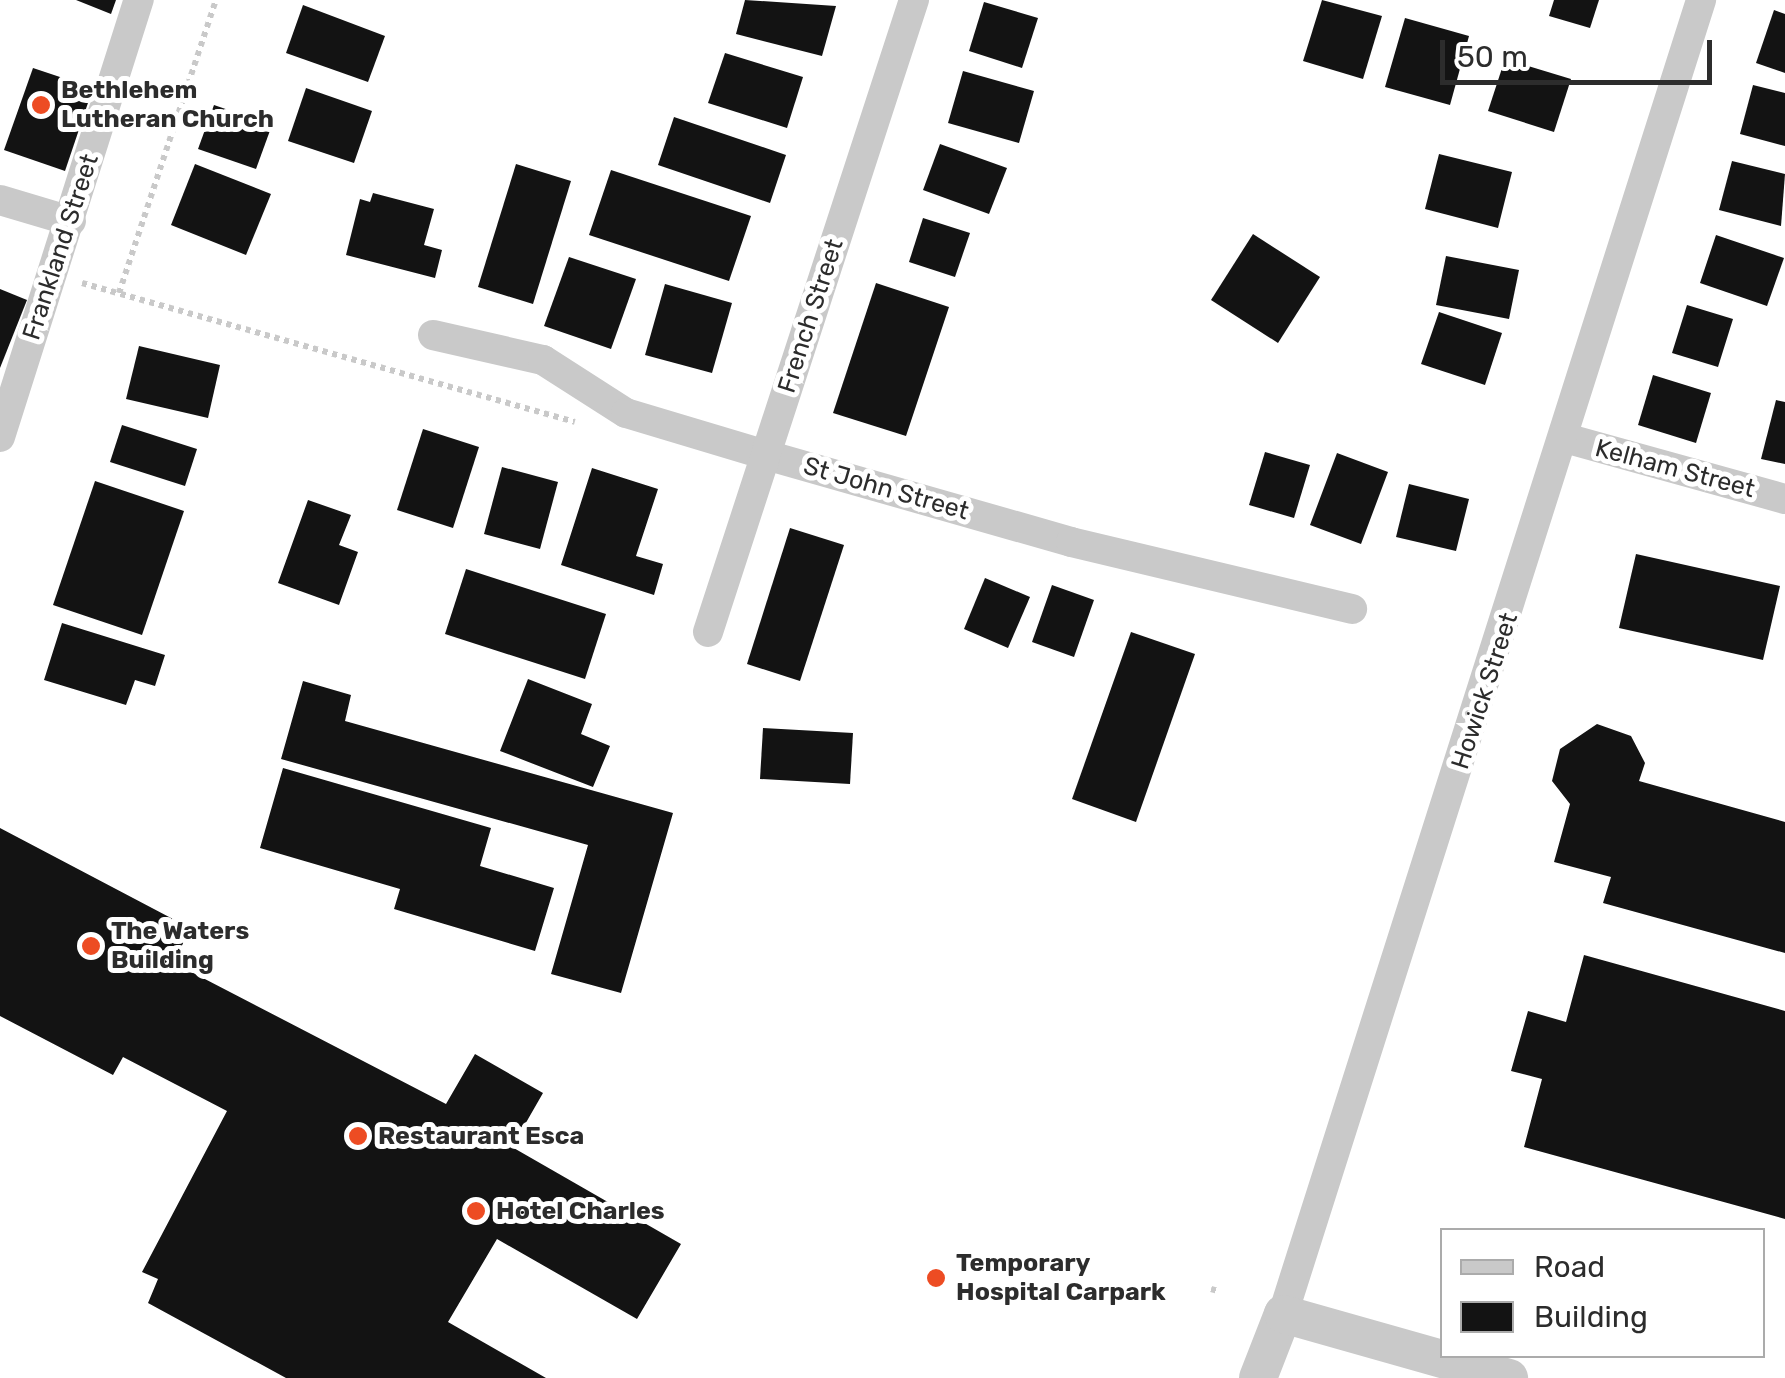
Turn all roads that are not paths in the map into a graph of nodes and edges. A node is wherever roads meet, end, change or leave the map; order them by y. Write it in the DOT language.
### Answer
graph roads {
  1 [pos="138,0"];
  2 [pos="914,0"];
  3 [pos="1702,0"];
  4 [pos="0,200"];
  5 [pos="71,222"];
  6 [pos="433,335"];
  7 [pos="0,437"];
  8 [pos="1565,438"];
  9 [pos="766,455"];
  10 [pos="1785,499"];
  11 [pos="1352,609"];
  12 [pos="708,632"];
  13 [pos="1283,1314"];
  14 [pos="1258,1378"];
  15 [pos="1508,1378"];
  1 -- 5 [label="street, Frankland Street"];
  2 -- 9 [label="street, French Street"];
  3 -- 8 [label="street, Howick Street"];
  4 -- 5 [label="street"];
  5 -- 7 [label="street, Frankland Street"];
  6 -- 9 [label="street, St John Street"];
  8 -- 10 [label="street, Kelham Street"];
  8 -- 13 [label="street, Howick Street"];
  9 -- 11 [label="street, St John Street"];
  9 -- 12 [label="street, French Street"];
  13 -- 14 [label="street, Howick Street"];
  13 -- 15 [label="street"];
}
